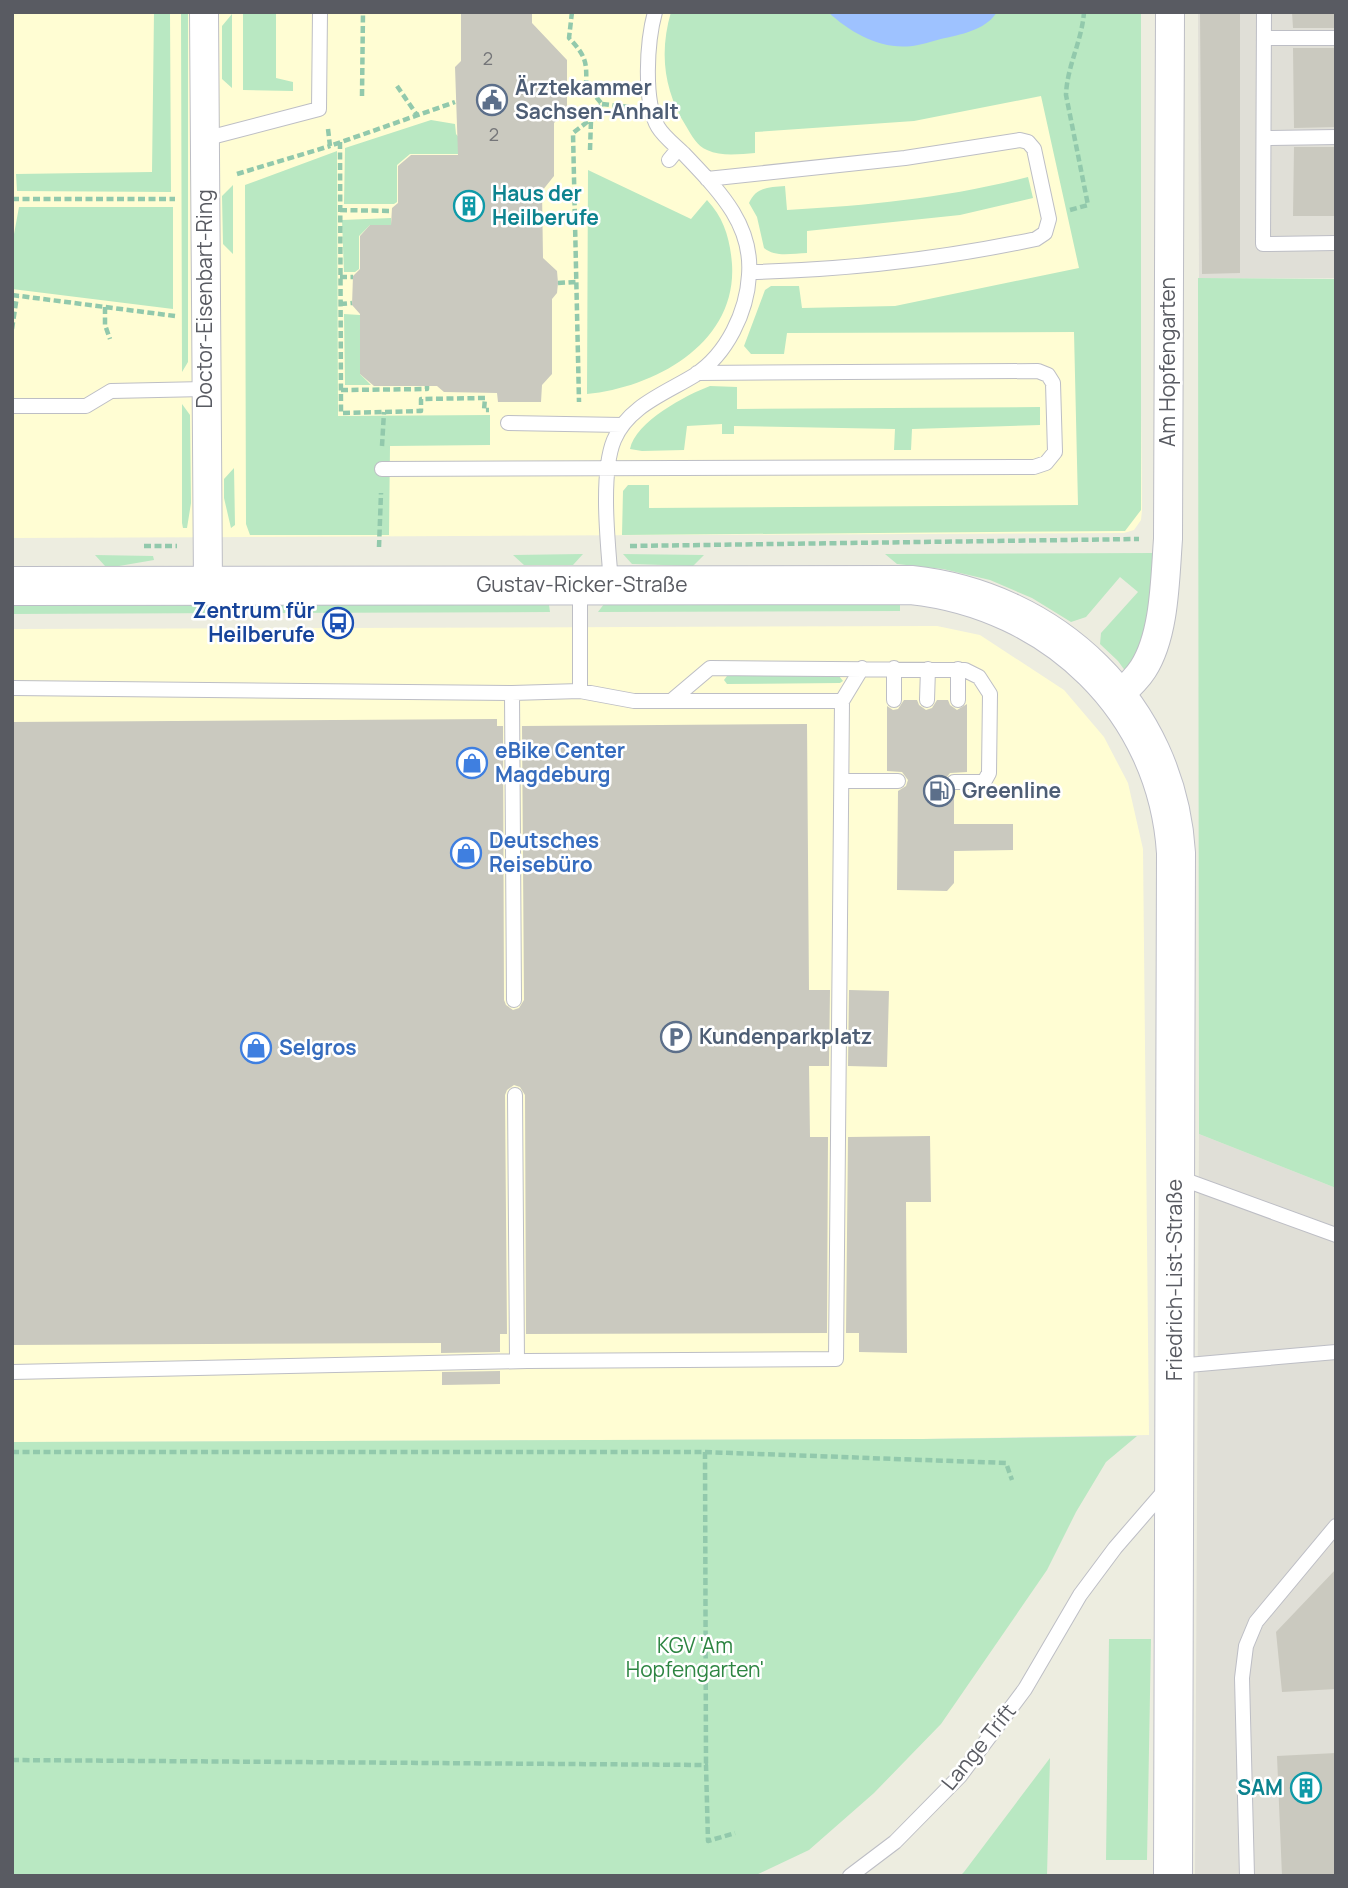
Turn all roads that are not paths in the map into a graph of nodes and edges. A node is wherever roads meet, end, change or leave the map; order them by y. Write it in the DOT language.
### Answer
graph roads {
  1 [pos="204,12"];
  2 [pos="320,12"];
  3 [pos="655,12"];
  4 [pos="1170,12"];
  5 [pos="1264,12"];
  6 [pos="1264,38"];
  7 [pos="1336,38"];
  8 [pos="1336,137"];
  9 [pos="1264,138"];
  10 [pos="204,139"];
  11 [pos="707,179"];
  12 [pos="1336,243"];
  13 [pos="750,272"];
  14 [pos="697,373"];
  15 [pos="205,389"];
  16 [pos="12,406"];
  17 [pos="508,423"];
  18 [pos="622,425"];
  19 [pos="382,469"];
  20 [pos="608,469"];
  21 [pos="595,585"];
  22 [pos="12,586"];
  23 [pos="208,586"];
  24 [pos="862,668"];
  25 [pos="894,668"];
  26 [pos="928,669"];
  27 [pos="958,670"];
  28 [pos="12,688"];
  29 [pos="580,691"];
  30 [pos="512,693"];
  31 [pos="1117,697"];
  32 [pos="894,700"];
  33 [pos="927,700"];
  34 [pos="958,700"];
  35 [pos="671,701"];
  36 [pos="842,701"];
  37 [pos="895,778"];
  38 [pos="957,778"];
  39 [pos="842,781"];
  40 [pos="514,1000"];
  41 [pos="515,1095"];
  42 [pos="1175,1176"];
  43 [pos="1336,1235"];
  44 [pos="1336,1352"];
  45 [pos="517,1361"];
  46 [pos="1175,1366"];
  47 [pos="12,1372"];
  48 [pos="1174,1479"];
  49 [pos="1336,1526"];
  50 [pos="850,1876"];
  51 [pos="1173,1876"];
  52 [pos="1247,1876"];
  1 -- 10 [label="street, Doctor-Eisenbart-Ring"];
  2 -- 10 [label="lane"];
  3 -- 11 [label="lane"];
  4 -- 31 [label="street, Am Hopfengarten"];
  5 -- 6 [label="lane"];
  6 -- 7 [label="lane"];
  6 -- 9 [label="lane"];
  8 -- 9 [label="lane"];
  9 -- 12 [label="lane"];
  10 -- 15 [label="street, Doctor-Eisenbart-Ring"];
  11 -- 13 [label="lane"];
  11 -- 13 [label="lane"];
  13 -- 14 [label="lane"];
  14 -- 18 [label="lane"];
  14 -- 20 [label="lane"];
  15 -- 16 [label="lane"];
  15 -- 23 [label="street, Doctor-Eisenbart-Ring"];
  17 -- 18 [label="lane"];
  18 -- 20 [label="lane"];
  19 -- 20 [label="lane"];
  20 -- 21 [label="lane"];
  21 -- 23 [label="street, Gustav-Ricker-Straße"];
  21 -- 29 [label="lane"];
  21 -- 31 [label="street, Gustav-Ricker-Straße"];
  22 -- 23 [label="street, Gustav-Ricker-Straße"];
  24 -- 25 [label="lane"];
  24 -- 35 [label="lane"];
  24 -- 36 [label="lane"];
  25 -- 26 [label="lane"];
  25 -- 32 [label="lane"];
  26 -- 27 [label="lane"];
  26 -- 33 [label="lane"];
  27 -- 34 [label="lane"];
  27 -- 38 [label="lane"];
  28 -- 30 [label="lane"];
  29 -- 30 [label="lane"];
  29 -- 35 [label="lane"];
  30 -- 40 [label="lane"];
  31 -- 42 [label="street, Friedrich-List-Straße"];
  35 -- 36 [label="lane"];
  36 -- 39 [label="lane"];
  37 -- 39 [label="lane"];
  39 -- 45 [label="lane"];
  41 -- 45 [label="lane"];
  42 -- 43 [label="lane"];
  42 -- 46 [label="street, Friedrich-List-Straße"];
  44 -- 46 [label="lane"];
  45 -- 47 [label="lane"];
  46 -- 48 [label="street, Friedrich-List-Straße"];
  48 -- 50 [label="lane, Lange Trift"];
  48 -- 51 [label="street, Friedrich-List-Straße"];
  49 -- 52 [label="lane"];
}
